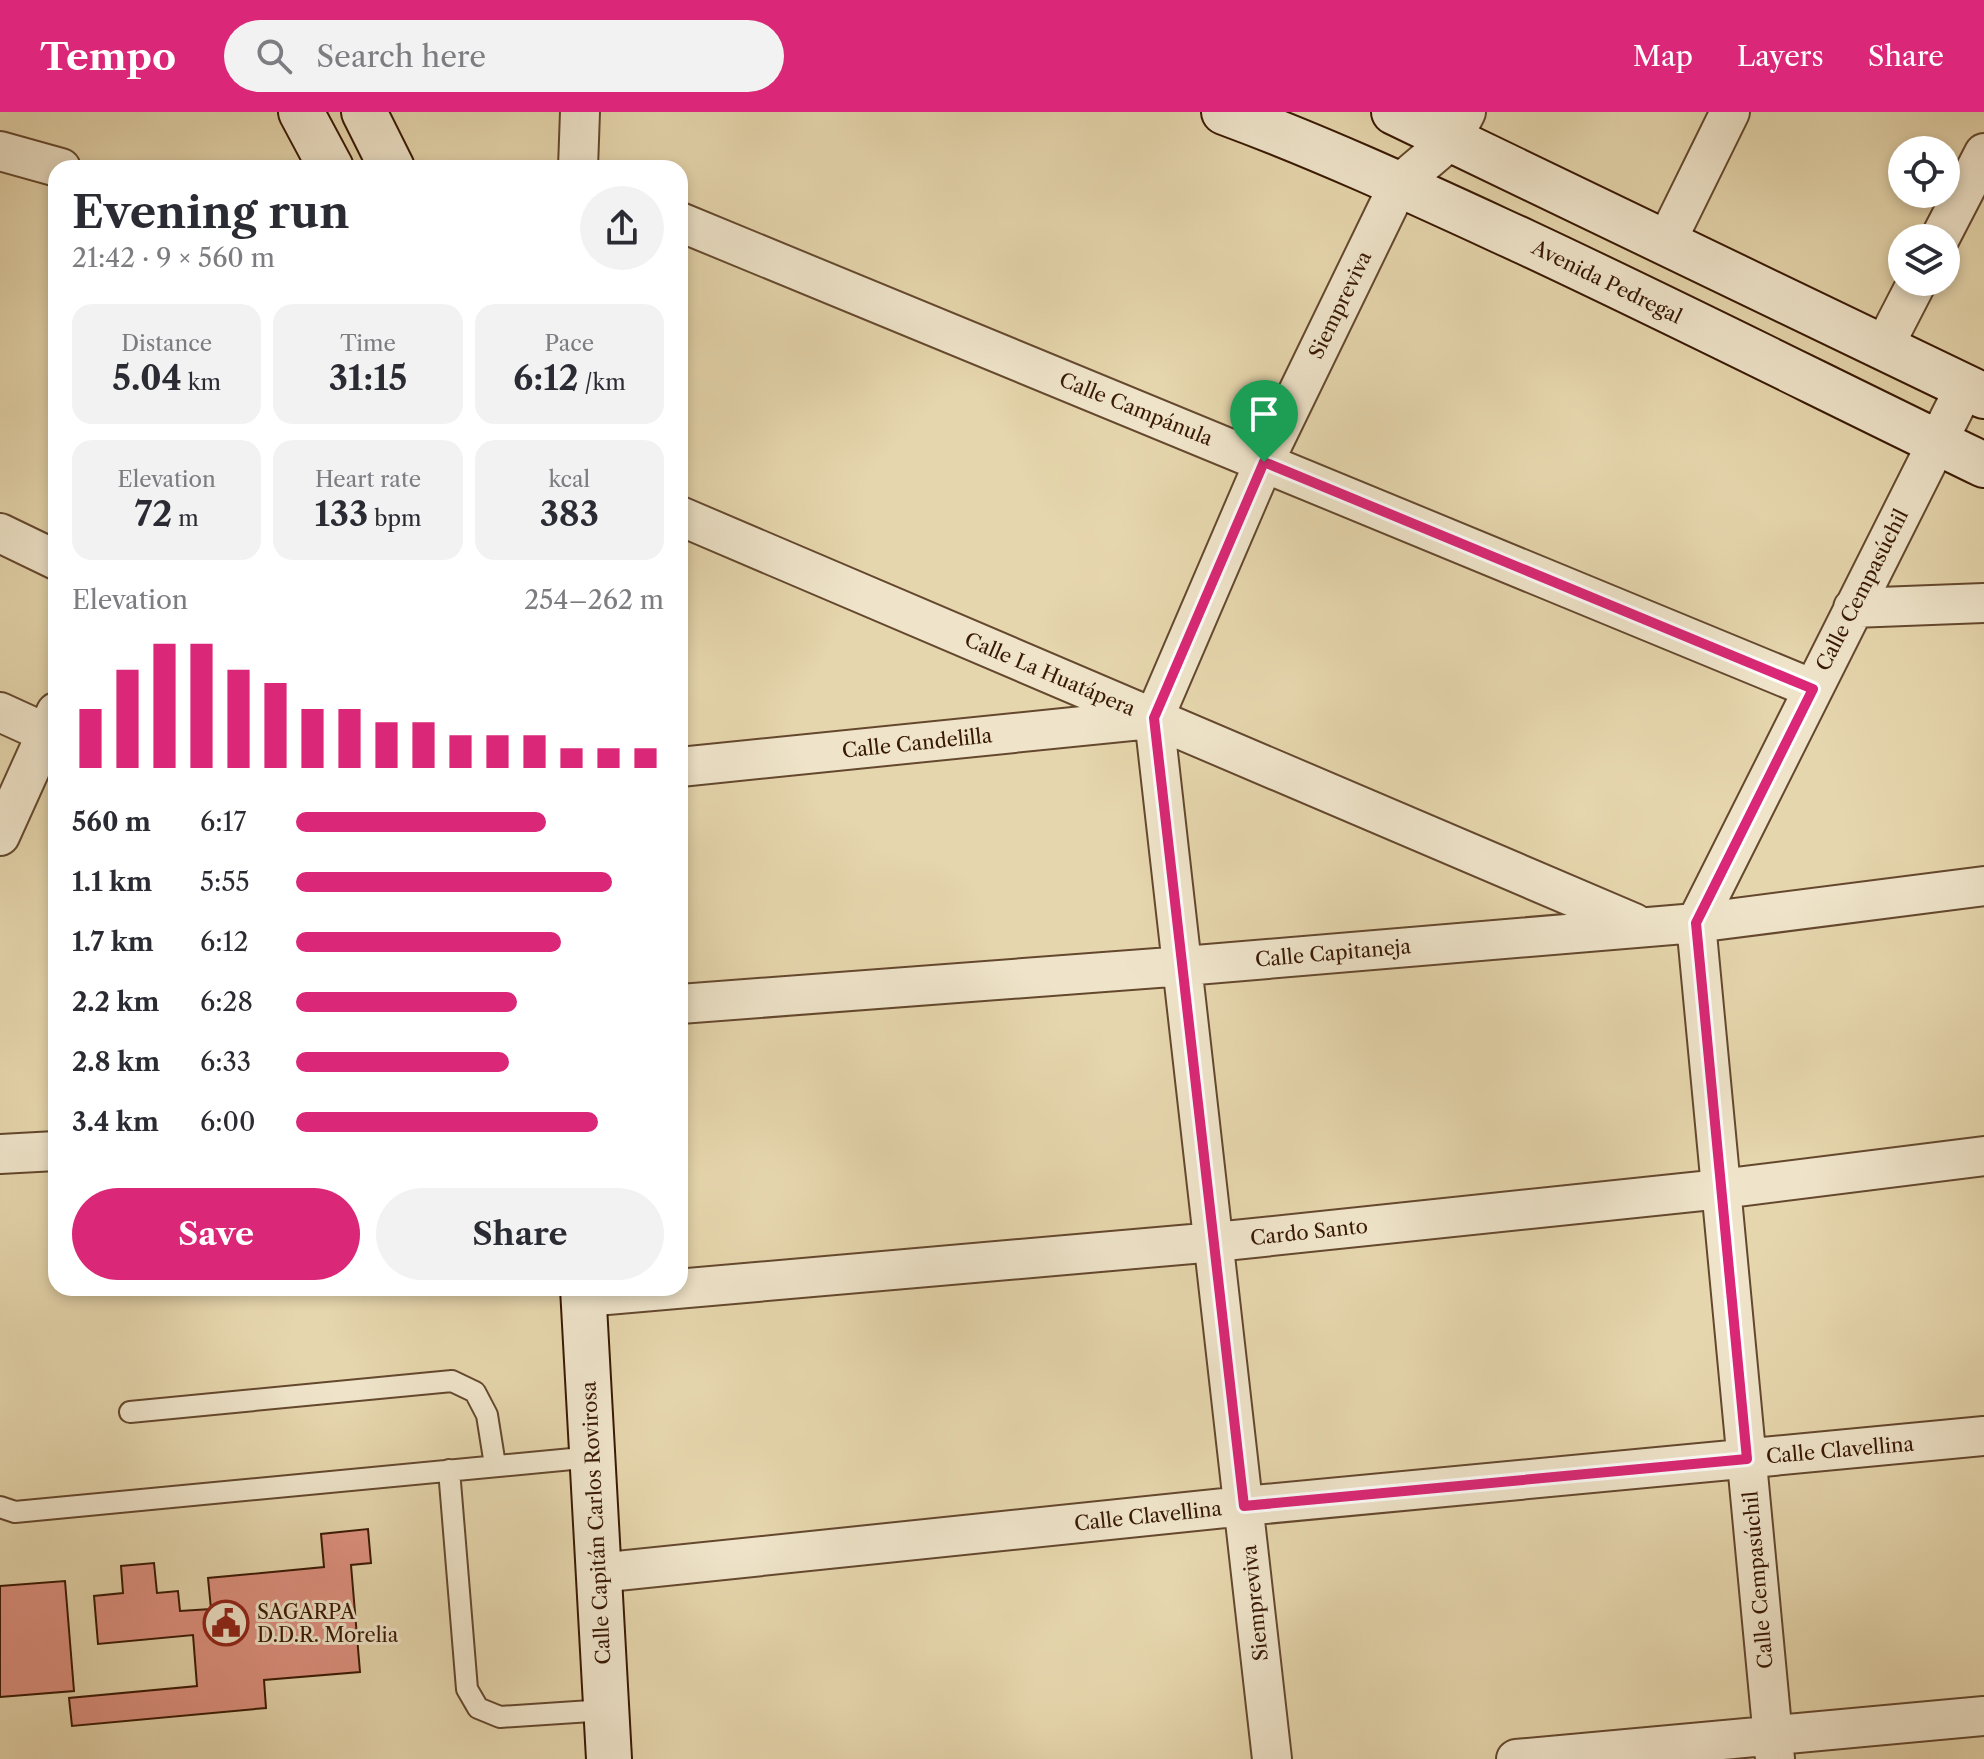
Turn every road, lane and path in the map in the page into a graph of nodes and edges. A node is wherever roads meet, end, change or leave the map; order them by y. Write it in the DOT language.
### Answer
graph roads {
  1 [pos="301,112"];
  2 [pos="364,112"];
  3 [pos="580,112"];
  4 [pos="1224,112"];
  5 [pos="1394,112"];
  6 [pos="1730,112"];
  7 [pos="1459,125"];
  8 [pos="0,151"];
  9 [pos="1984,153"];
  10 [pos="327,160"];
  11 [pos="388,160"];
  12 [pos="578,160"];
  13 [pos="48,164"];
  14 [pos="1399,184"];
  15 [pos="1947,224"];
  16 [pos="688,225"];
  17 [pos="1665,244"];
  18 [pos="1910,296"];
  19 [pos="1883,348"];
  20 [pos="1974,391"];
  21 [pos="1936,442"];
  22 [pos="1264,462"];
  23 [pos="1984,465"];
  24 [pos="688,519"];
  25 [pos="0,533"];
  26 [pos="48,556"];
  27 [pos="1984,603"];
  28 [pos="1853,608"];
  29 [pos="1813,689"];
  30 [pos="0,712"];
  31 [pos="1154,718"];
  32 [pos="48,721"];
  33 [pos="48,729"];
  34 [pos="688,766"];
  35 [pos="0,836"];
  36 [pos="1984,886"];
  37 [pos="1696,923"];
  38 [pos="1640,925"];
  39 [pos="1184,966"];
  40 [pos="688,1003"];
  41 [pos="48,1151"];
  42 [pos="0,1154"];
  43 [pos="1984,1156"];
  44 [pos="1721,1189"];
  45 [pos="1215,1242"];
  46 [pos="688,1285"];
  47 [pos="584,1296"];
  48 [pos="130,1412"];
  49 [pos="1984,1436"];
  50 [pos="593,1457"];
  51 [pos="1747,1459"];
  52 [pos="495,1465"];
  53 [pos="449,1470"];
  54 [pos="1244,1506"];
  55 [pos="0,1507"];
  56 [pos="598,1573"];
  57 [pos="606,1710"];
  58 [pos="1984,1716"];
  59 [pos="1774,1747"];
  60 [pos="609,1759"];
  61 [pos="1272,1759"];
  62 [pos="1516,1759"];
  1 -- 10 [label="street"];
  2 -- 11 [label="street"];
  3 -- 12 [label="street"];
  4 -- 14 [label="street, Avenida Pedregal"];
  5 -- 7 [label="street"];
  6 -- 17 [label="street"];
  7 -- 14 [label="street, Siempreviva"];
  7 -- 17 [label="street"];
  8 -- 13 [label="street"];
  9 -- 15 [label="street"];
  14 -- 21 [label="street, Avenida Pedregal"];
  14 -- 22 [label="street, Siempreviva"];
  16 -- 22 [label="street, Calle Campánula"];
  17 -- 19 [label="street"];
  18 -- 19 [label="street"];
  19 -- 20 [label="street"];
  20 -- 21 [label="street, Calle Cempasúchil"];
  21 -- 23 [label="street, Avenida Pedregal"];
  21 -- 28 [label="street, Calle Cempasúchil"];
  22 -- 29 [label="street, Calle Campánula"];
  22 -- 31 [label="street, Siempreviva"];
  24 -- 31 [label="street, Calle La Huatápera"];
  25 -- 26 [label="street"];
  27 -- 28 [label="street"];
  28 -- 29 [label="street, Calle Cempasúchil"];
  29 -- 37 [label="street, Calle Cempasúchil"];
  30 -- 32 [label="street"];
  31 -- 34 [label="street, Calle Candelilla"];
  31 -- 38 [label="street, Calle La Huatápera"];
  31 -- 39 [label="street, Siempreviva"];
  33 -- 35 [label="street"];
  36 -- 37 [label="street, Calle Capitaneja"];
  37 -- 38 [label="street, Calle Capitaneja"];
  37 -- 44 [label="street, Calle Cempasúchil"];
  38 -- 39 [label="street, Calle Capitaneja"];
  39 -- 40 [label="street, Calle Capitaneja"];
  39 -- 45 [label="street, Siempreviva"];
  41 -- 42 [label="street"];
  43 -- 44 [label="street, Cardo Santo"];
  44 -- 45 [label="street, Cardo Santo"];
  44 -- 51 [label="street, Calle Cempasúchil"];
  45 -- 46 [label="street, Cardo Santo"];
  45 -- 54 [label="street, Siempreviva"];
  47 -- 50 [label="street, Calle Capitán Carlos Rovirosa"];
  48 -- 52 [label="lane"];
  49 -- 51 [label="street, Calle Clavellina"];
  50 -- 52 [label="lane"];
  50 -- 56 [label="street, Calle Capitán Carlos Rovirosa"];
  51 -- 54 [label="street, Calle Clavellina"];
  51 -- 59 [label="street, Calle Cempasúchil"];
  52 -- 53 [label="lane"];
  53 -- 55 [label="lane"];
  53 -- 57 [label="lane"];
  54 -- 56 [label="street, Calle Clavellina"];
  54 -- 61 [label="street, Siempreviva"];
  56 -- 57 [label="street, Calle Capitán Carlos Rovirosa"];
  57 -- 60 [label="street, Calle Capitán Carlos Rovirosa"];
  58 -- 59 [label="street"];
  59 -- 62 [label="street"];
}
